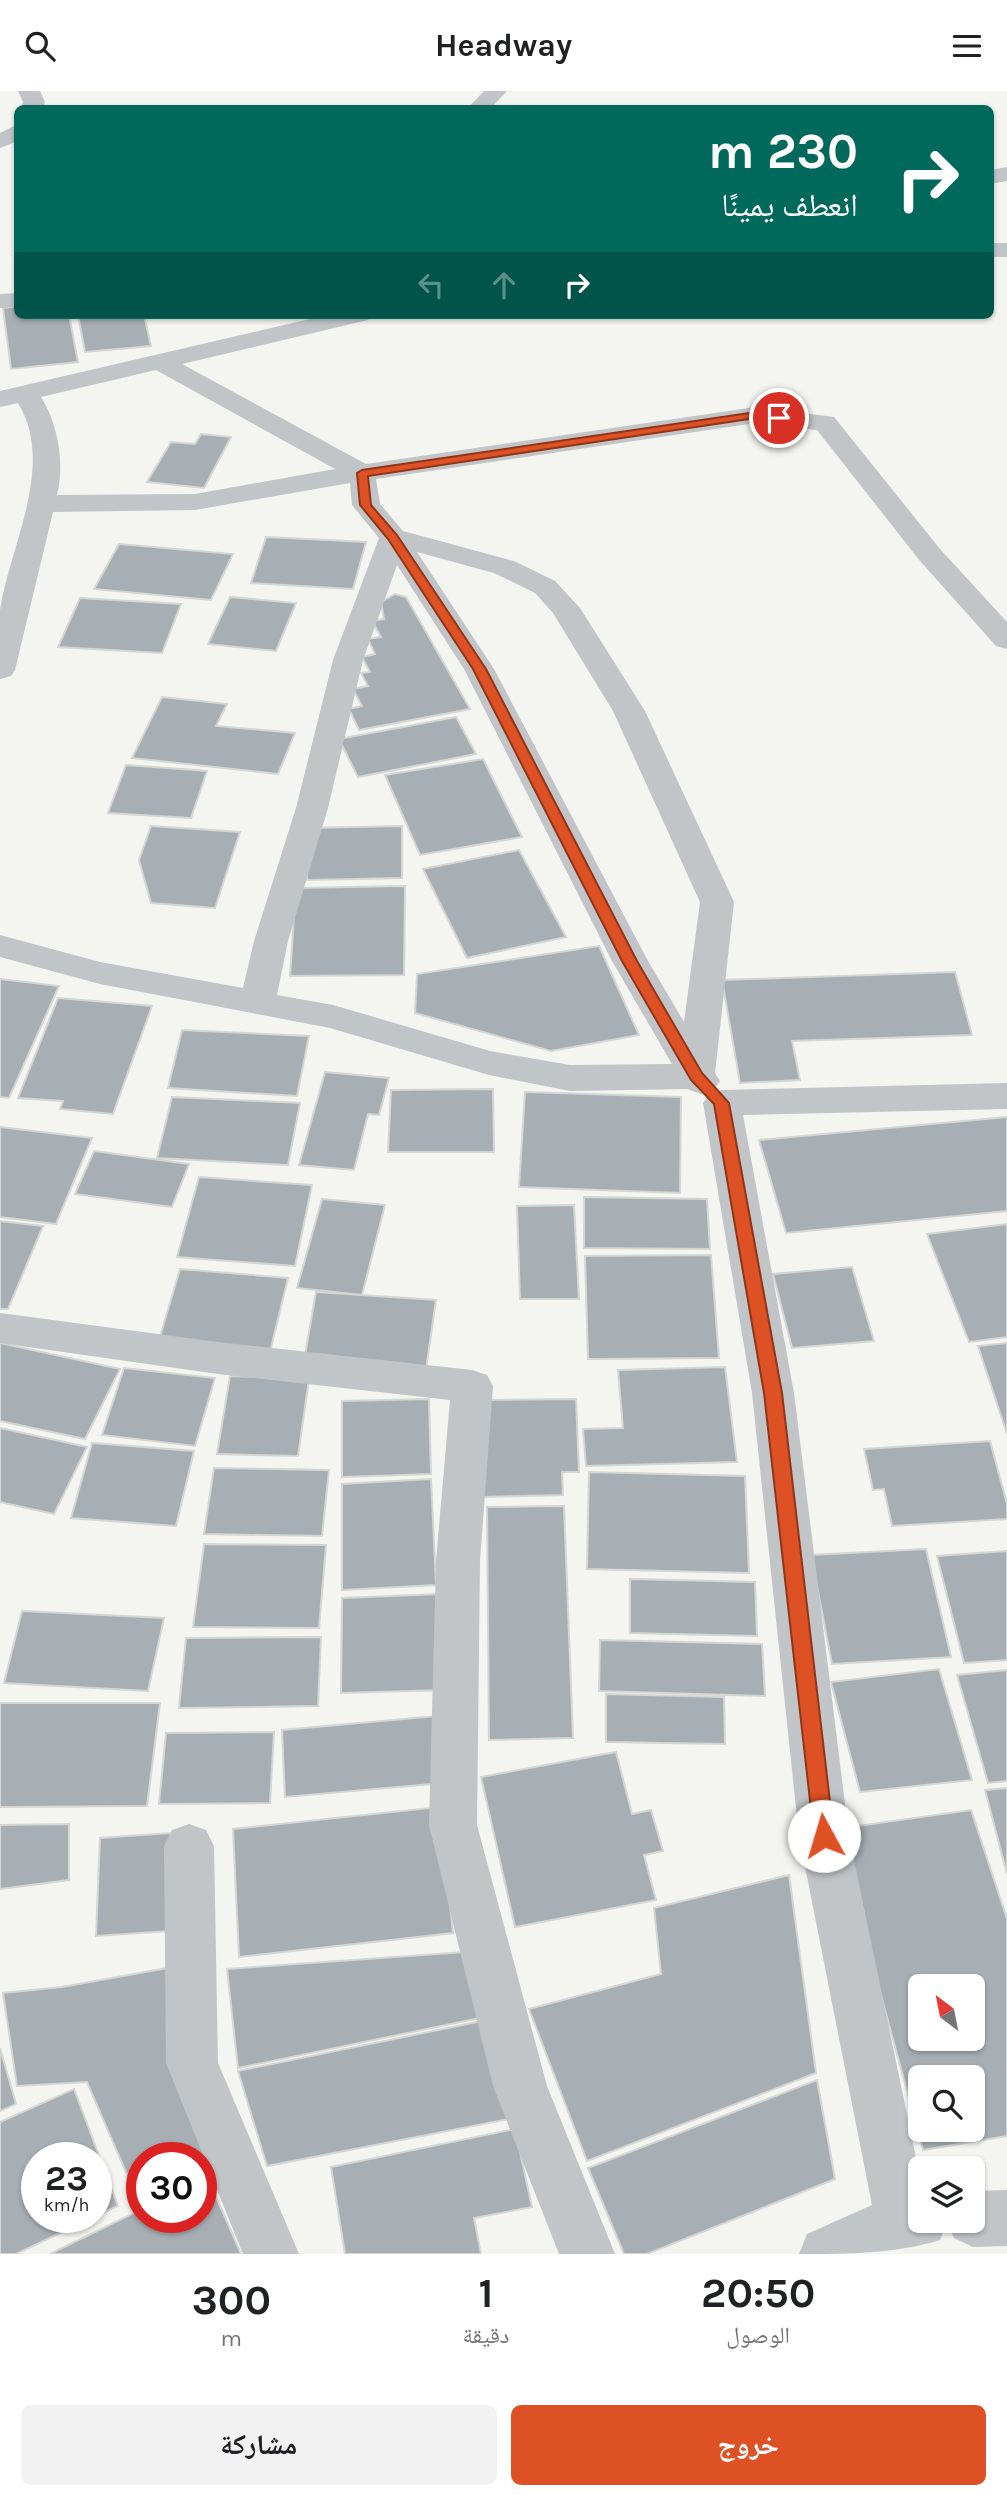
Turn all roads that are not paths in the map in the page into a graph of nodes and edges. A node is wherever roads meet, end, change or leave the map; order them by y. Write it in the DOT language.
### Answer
graph roads {
  1 [pos="496,91"];
  2 [pos="481,105"];
  3 [pos="342,319"];
  4 [pos="158,361"];
  5 [pos="13,397"];
  6 [pos="362,473"];
  7 [pos="41,504"];
  8 [pos="393,537"];
  9 [pos="1004,635"];
  10 [pos="0,670"];
  11 [pos="0,946"];
  12 [pos="257,1004"];
  13 [pos="709,1089"];
  14 [pos="1007,1096"];
  15 [pos="0,1328"];
  16 [pos="189,1846"];
  17 [pos="908,2207"];
  18 [pos="1007,2218"];
  19 [pos="985,2219"];
  20 [pos="908,2221"];
  21 [pos="271,2254"];
  22 [pos="587,2254"];
  23 [pos="827,2254"];
  1 -- 2 [label="street"];
  3 -- 4 [label="street"];
  4 -- 5 [label="street"];
  4 -- 6 [label="street"];
  5 -- 7 [label="street"];
  6 -- 7 [label="street"];
  6 -- 8 [label="street"];
  6 -- 9 [label="street"];
  7 -- 10 [label="street"];
  8 -- 12 [label="street"];
  8 -- 13 [label="street"];
  8 -- 13 [label="street"];
  11 -- 12 [label="street"];
  12 -- 13 [label="street"];
  13 -- 14 [label="street"];
  13 -- 17 [label="street"];
  15 -- 22 [label="street"];
  16 -- 21 [label="street"];
  18 -- 19 [label="street"];
  20 -- 23 [label="street"];
}
